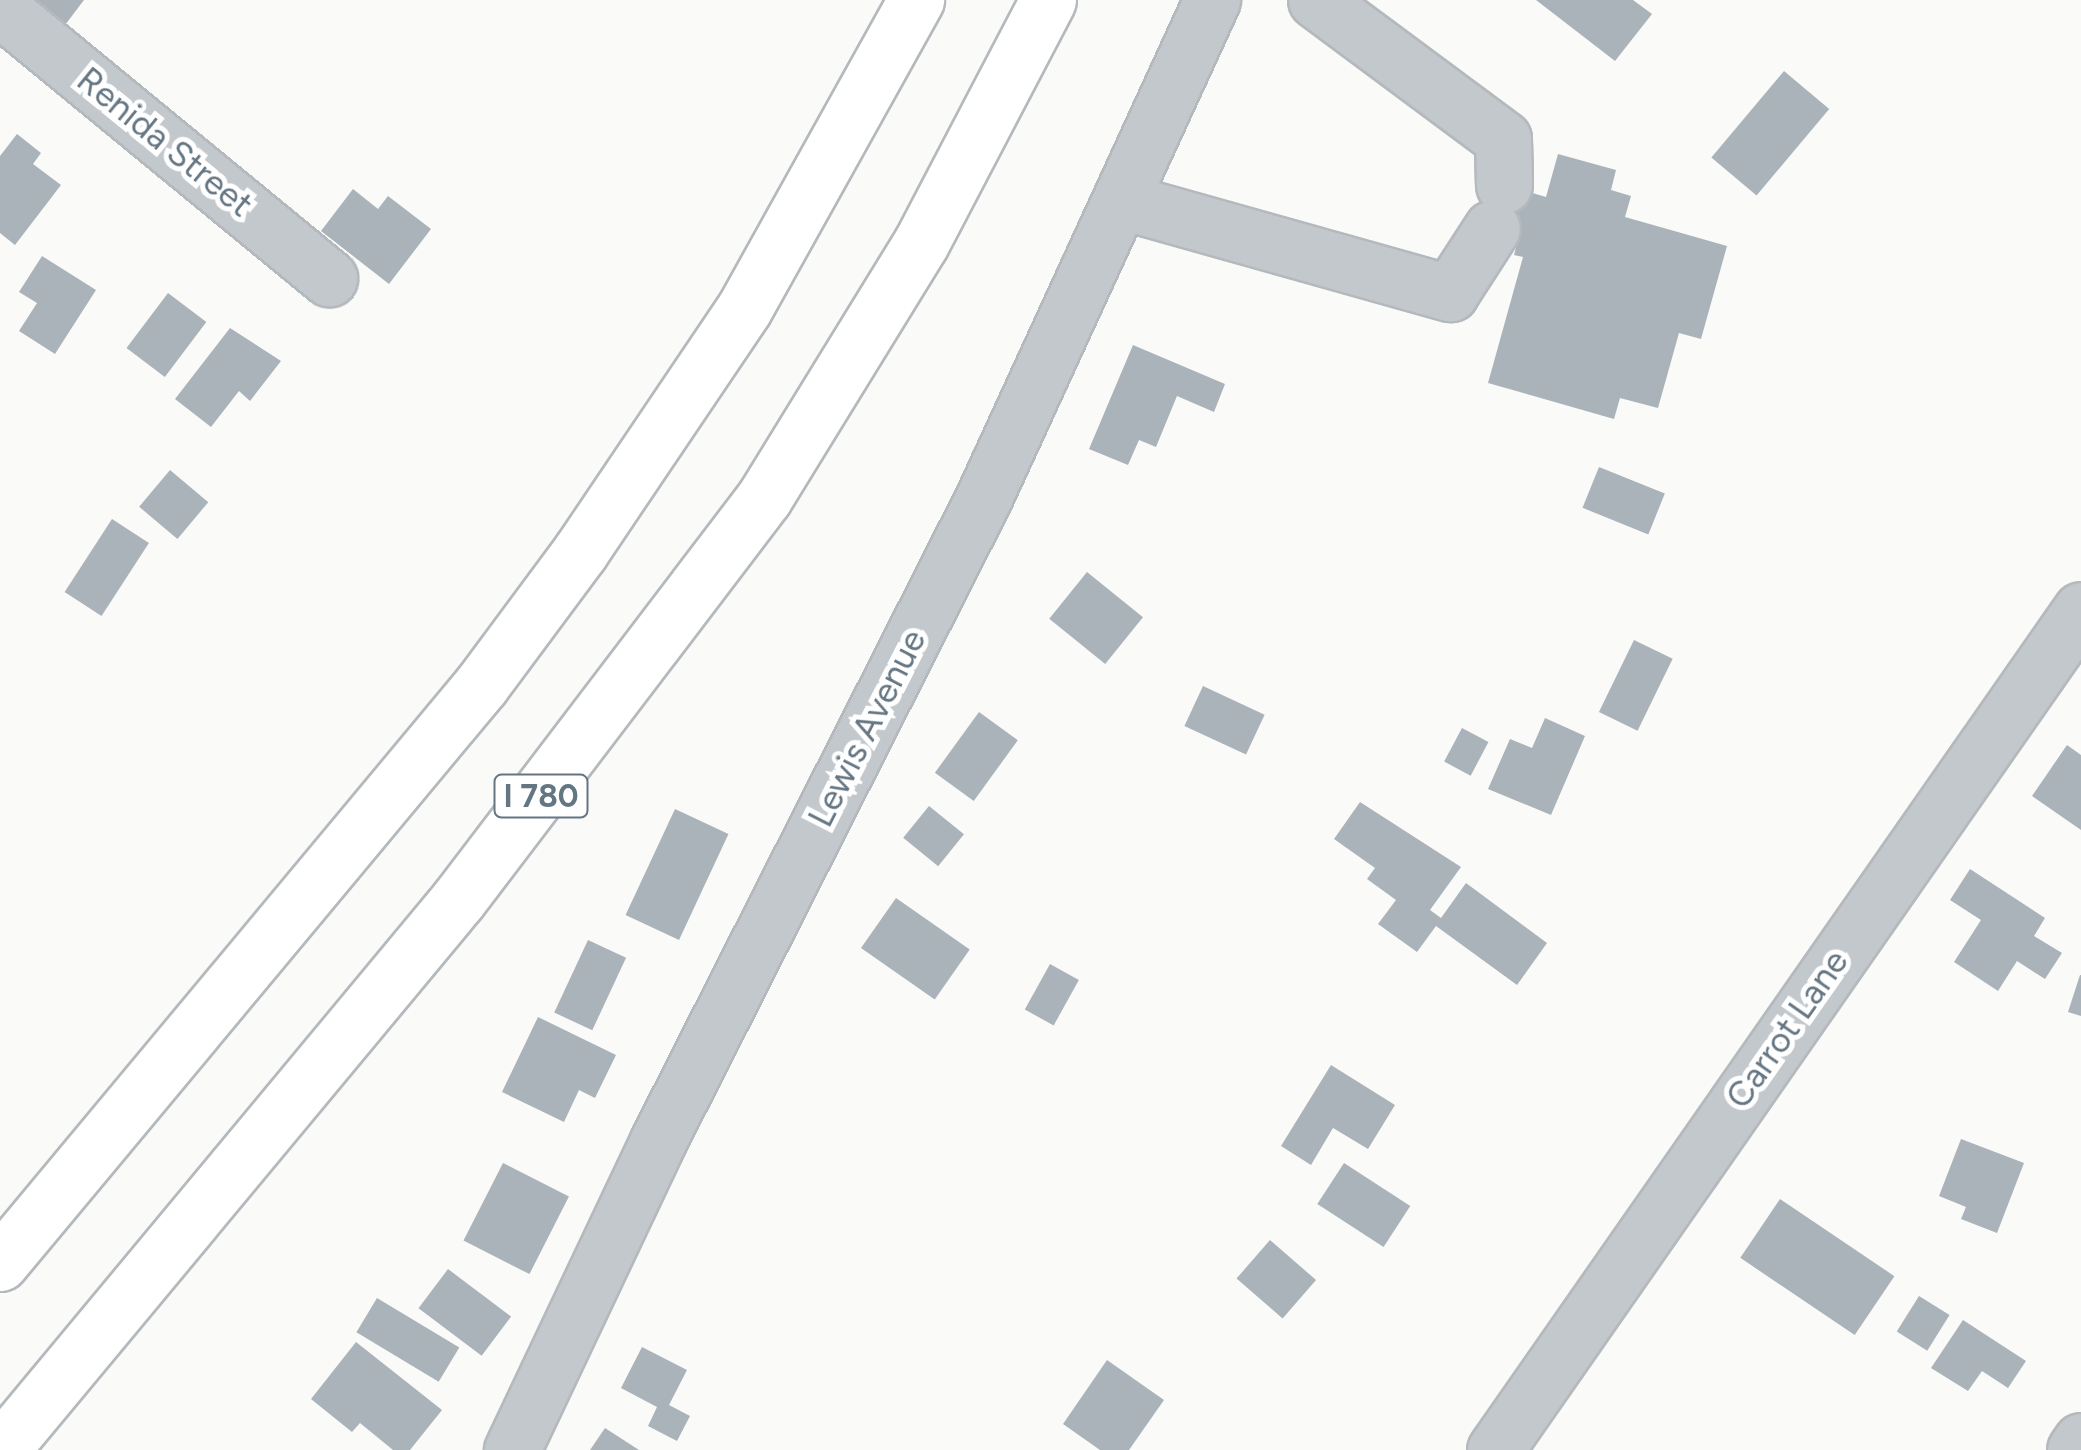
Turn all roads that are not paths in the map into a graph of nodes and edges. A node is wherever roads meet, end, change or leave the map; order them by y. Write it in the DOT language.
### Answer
graph roads {
  1 [pos="916,0"];
  2 [pos="1048,0"];
  3 [pos="1070,0"];
  4 [pos="1212,0"];
  5 [pos="1316,0"];
  6 [pos="0,8"];
  7 [pos="1005,88"];
  8 [pos="1122,201"];
  9 [pos="329,278"];
  10 [pos="2081,610"];
  11 [pos="0,1263"];
  12 [pos="2081,1441"];
  13 [pos="1,1450"];
  14 [pos="512,1450"];
  15 [pos="1495,1450"];
  16 [pos="2075,1450"];
  1 -- 11 [label="highway"];
  2 -- 7 [label="highway, I 780"];
  3 -- 7 [label="highway"];
  4 -- 8 [label="street, Lewis Avenue"];
  5 -- 8 [label="street"];
  6 -- 9 [label="street, Renida Street"];
  7 -- 13 [label="highway, I 780"];
  8 -- 14 [label="street, Lewis Avenue"];
  10 -- 15 [label="street, Carrot Lane"];
  12 -- 16 [label="street"];
}
